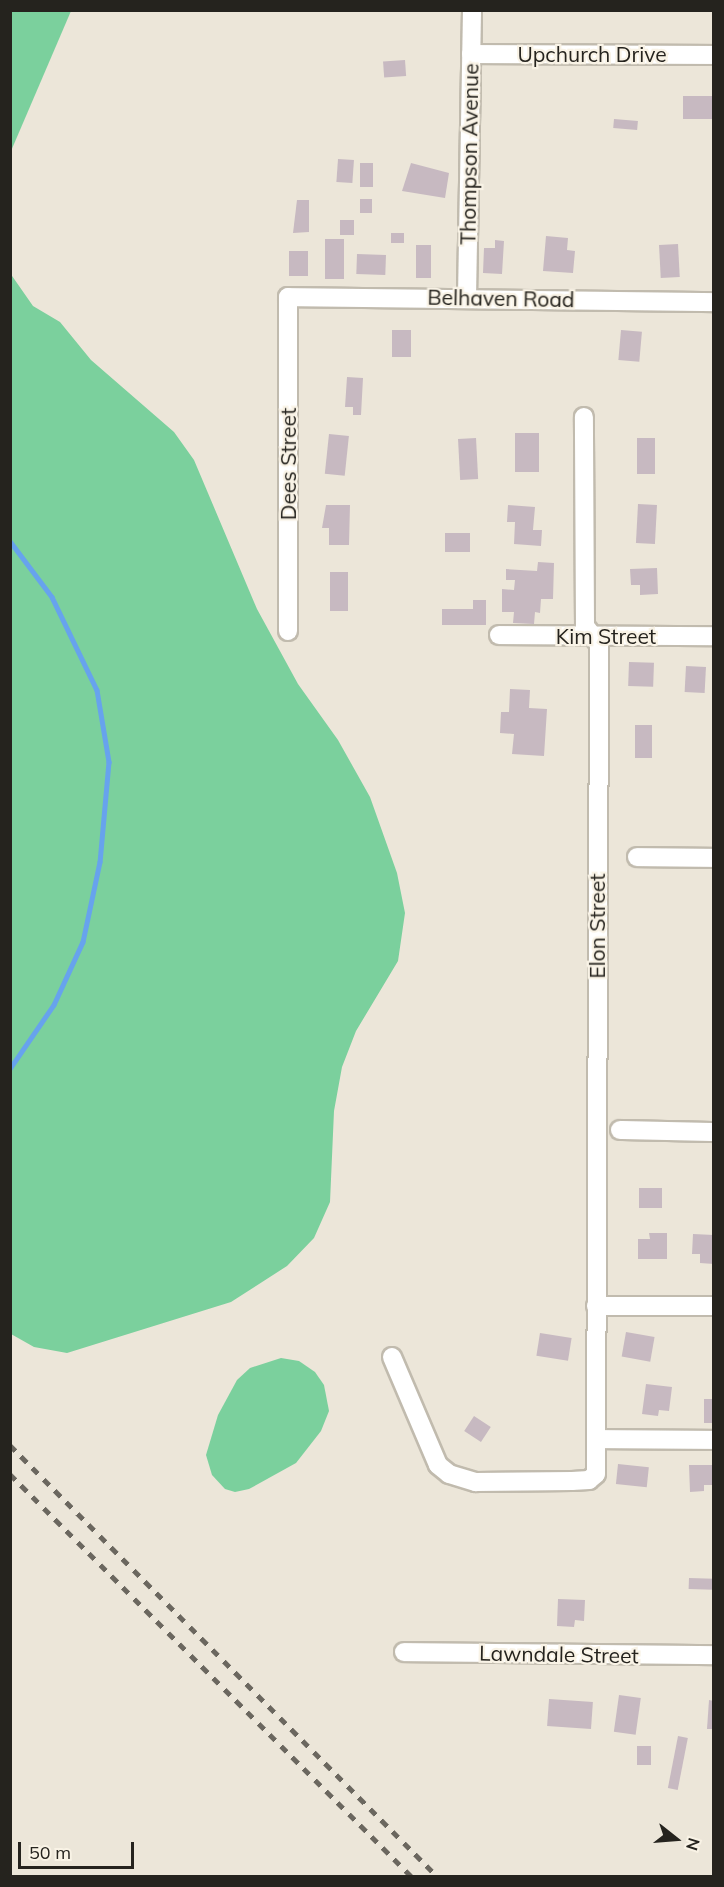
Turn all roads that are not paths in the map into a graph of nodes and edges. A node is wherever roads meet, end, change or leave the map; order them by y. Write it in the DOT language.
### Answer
graph roads {
  1 [pos="472,10"];
  2 [pos="471,54"];
  3 [pos="714,55"];
  4 [pos="288,297"];
  5 [pos="467,297"];
  6 [pos="714,302"];
  7 [pos="584,417"];
  8 [pos="288,632"];
  9 [pos="499,635"];
  10 [pos="593,635"];
  11 [pos="714,636"];
  12 [pos="637,857"];
  13 [pos="714,858"];
  14 [pos="620,1130"];
  15 [pos="714,1132"];
  16 [pos="596,1306"];
  17 [pos="714,1306"];
  18 [pos="392,1357"];
  19 [pos="597,1439"];
  20 [pos="714,1440"];
  21 [pos="404,1652"];
  22 [pos="714,1655"];
  1 -- 2 [label="street, Thompson Avenue"];
  2 -- 3 [label="street, Upchurch Drive"];
  2 -- 5 [label="street, Thompson Avenue"];
  4 -- 5 [label="street, Belhaven Road"];
  4 -- 8 [label="street, Dees Street"];
  5 -- 6 [label="street, Belhaven Road"];
  7 -- 10 [label="street, Elon Street"];
  9 -- 10 [label="street, Kim Street"];
  10 -- 11 [label="street, Kim Street"];
  10 -- 16 [label="street, Elon Street"];
  12 -- 13 [label="street"];
  14 -- 15 [label="street"];
  16 -- 17 [label="street"];
  16 -- 19 [label="street, Elon Street"];
  18 -- 19 [label="street, Elon Street"];
  19 -- 20 [label="street"];
  21 -- 22 [label="street, Lawndale Street"];
}
